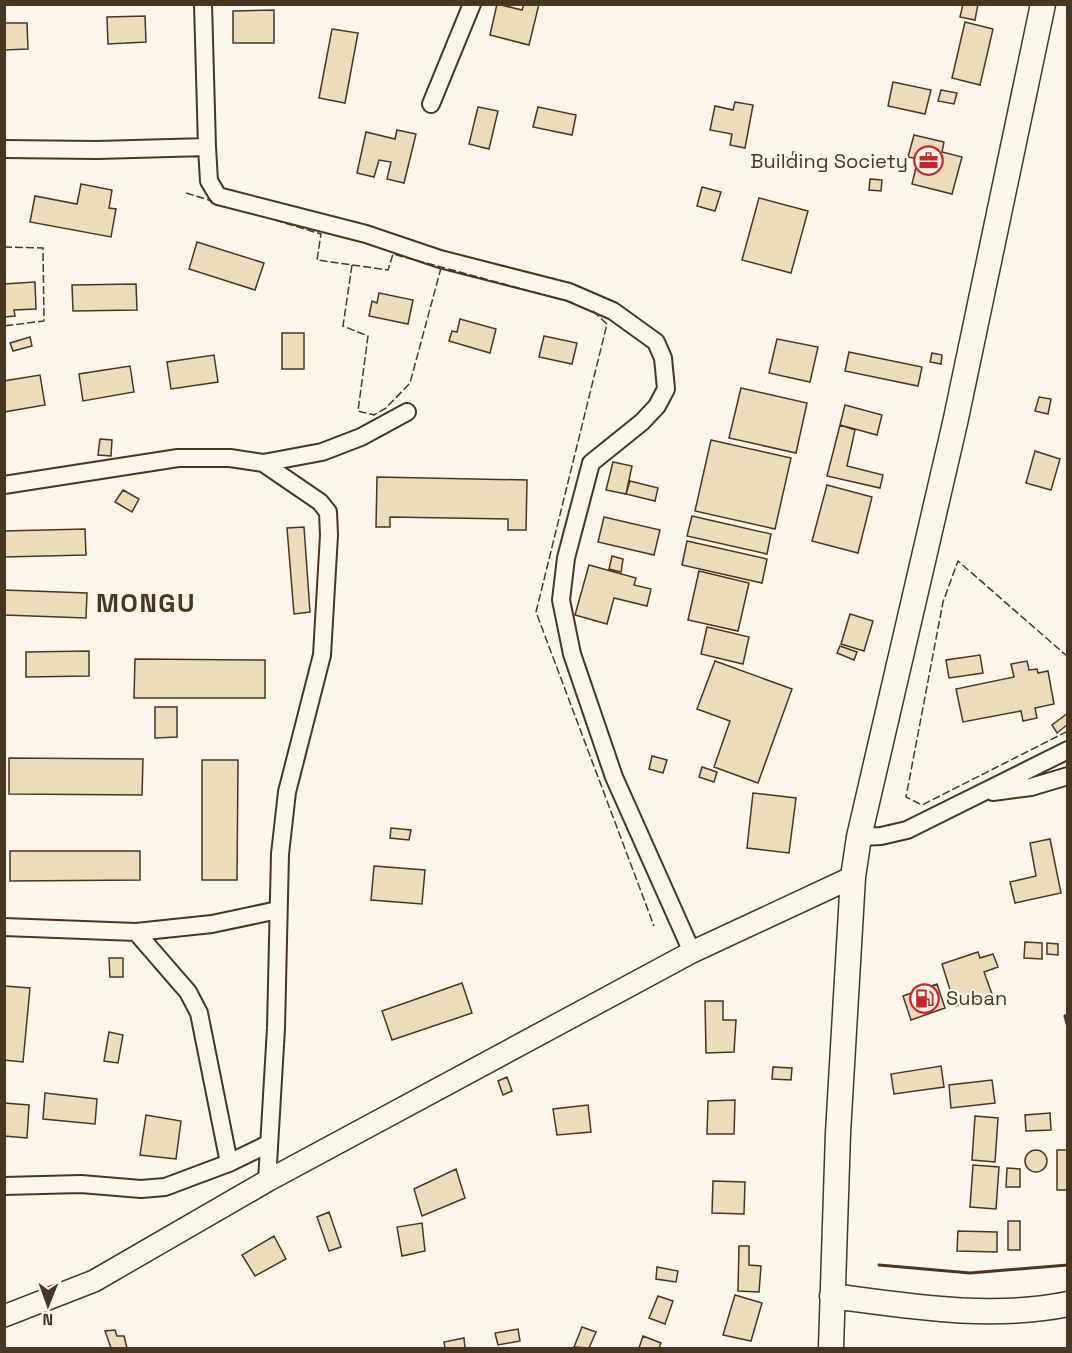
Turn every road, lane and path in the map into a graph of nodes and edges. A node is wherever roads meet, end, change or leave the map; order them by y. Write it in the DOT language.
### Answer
graph roads {
  1 [pos="203,4"];
  2 [pos="472,4"];
  3 [pos="1043,4"];
  4 [pos="431,104"];
  5 [pos="207,147"];
  6 [pos="4,149"];
  7 [pos="407,412"];
  8 [pos="263,463"];
  9 [pos="4,485"];
  10 [pos="1068,750"];
  11 [pos="1068,776"];
  12 [pos="983,793"];
  13 [pos="859,837"];
  14 [pos="853,877"];
  15 [pos="278,910"];
  16 [pos="4,927"];
  17 [pos="135,932"];
  18 [pos="692,952"];
  19 [pos="268,1144"];
  20 [pos="229,1163"];
  21 [pos="267,1181"];
  22 [pos="4,1186"];
  23 [pos="832,1296"];
  24 [pos="1068,1304"];
  25 [pos="4,1316"];
  26 [pos="831,1348"];
  1 -- 5 [label="street"];
  2 -- 4 [label="street"];
  3 -- 13 [label="main road"];
  5 -- 6 [label="street"];
  5 -- 18 [label="street"];
  7 -- 8 [label="street"];
  8 -- 9 [label="street"];
  8 -- 15 [label="street"];
  10 -- 12 [label="street"];
  11 -- 12 [label="street"];
  12 -- 13 [label="street"];
  13 -- 14 [label="main road"];
  14 -- 18 [label="street"];
  14 -- 23 [label="main road"];
  15 -- 17 [label="street"];
  15 -- 19 [label="street"];
  16 -- 17 [label="street"];
  17 -- 20 [label="street"];
  18 -- 21 [label="street"];
  19 -- 20 [label="street"];
  19 -- 21 [label="street"];
  20 -- 22 [label="street"];
  21 -- 25 [label="street"];
  23 -- 24 [label="main road"];
  23 -- 26 [label="main road"];
}
